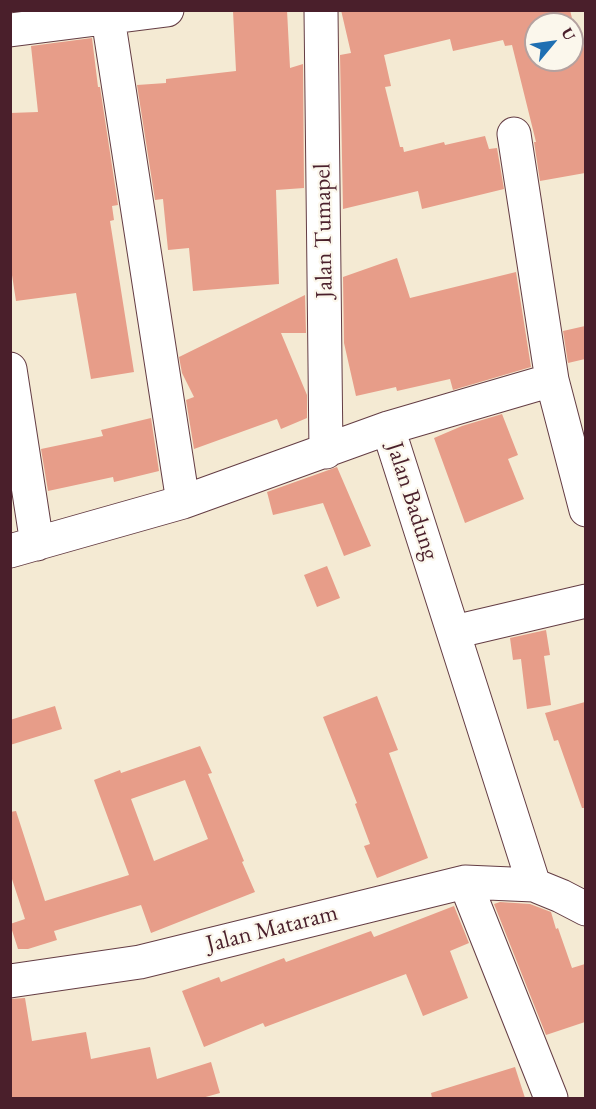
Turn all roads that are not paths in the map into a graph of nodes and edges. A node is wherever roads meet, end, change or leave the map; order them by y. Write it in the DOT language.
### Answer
graph roads {
  1 [pos="167,10"];
  2 [pos="321,10"];
  3 [pos="108,18"];
  4 [pos="10,30"];
  5 [pos="514,134"];
  6 [pos="10,369"];
  7 [pos="552,380"];
  8 [pos="388,428"];
  9 [pos="326,452"];
  10 [pos="183,502"];
  11 [pos="585,510"];
  12 [pos="24,548"];
  13 [pos="585,600"];
  14 [pos="454,632"];
  15 [pos="465,882"];
  16 [pos="534,885"];
  17 [pos="585,909"];
  18 [pos="10,981"];
  19 [pos="551,1098"];
  1 -- 3 [label="street"];
  2 -- 9 [label="street, Jalan Tumapel"];
  3 -- 4 [label="street"];
  3 -- 10 [label="street"];
  5 -- 7 [label="street"];
  6 -- 12 [label="street"];
  7 -- 8 [label="street"];
  7 -- 11 [label="street"];
  8 -- 9 [label="street, Jalan Badung"];
  8 -- 14 [label="street, Jalan Badung"];
  9 -- 10 [label="street, Jalan Badung"];
  10 -- 12 [label="street, Jalan Badung"];
  13 -- 14 [label="street"];
  14 -- 16 [label="street, Jalan Badung"];
  15 -- 16 [label="street, Jalan Mataram"];
  15 -- 18 [label="street, Jalan Mataram"];
  15 -- 19 [label="street"];
  16 -- 17 [label="street, Jalan Mataram"];
}
